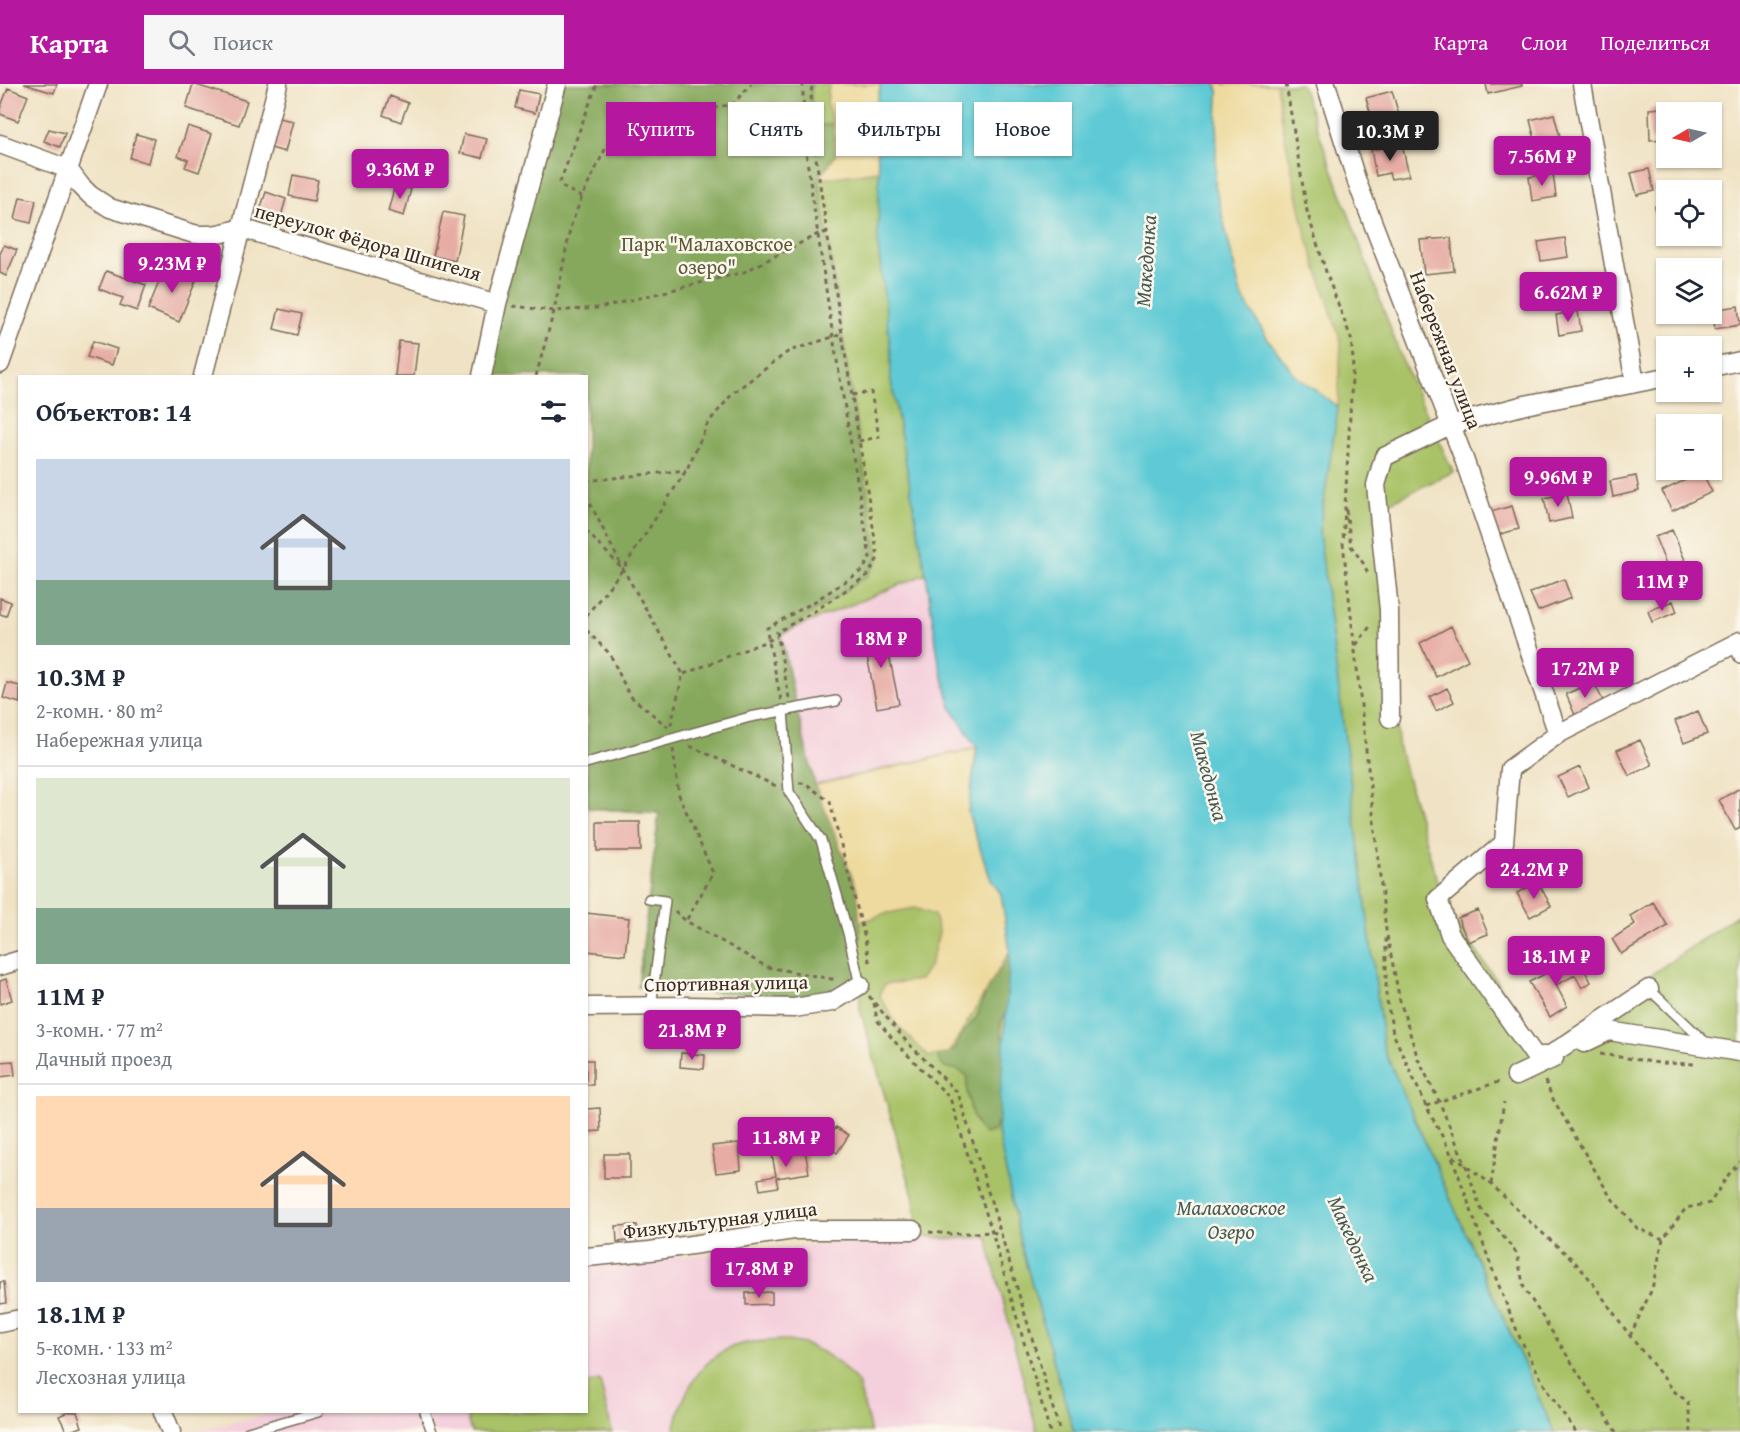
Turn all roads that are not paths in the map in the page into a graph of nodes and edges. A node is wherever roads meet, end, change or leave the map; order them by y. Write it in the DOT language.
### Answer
graph roads {
  1 [pos="98,84"];
  2 [pos="278,84"];
  3 [pos="557,84"];
  4 [pos="1326,84"];
  5 [pos="1582,84"];
  6 [pos="0,144"];
  7 [pos="69,169"];
  8 [pos="241,228"];
  9 [pos="497,303"];
  10 [pos="1740,361"];
  11 [pos="0,364"];
  12 [pos="1722,365"];
  13 [pos="203,375"];
  14 [pos="482,375"];
  15 [pos="1656,378"];
  16 [pos="1635,383"];
  17 [pos="1450,425"];
  18 [pos="1738,648"];
  19 [pos="836,700"];
  20 [pos="787,709"];
  21 [pos="1390,718"];
  22 [pos="1558,734"];
  23 [pos="588,762"];
  24 [pos="649,899"];
  25 [pos="18,961"];
  26 [pos="0,966"];
  27 [pos="867,983"];
  28 [pos="1649,989"];
  29 [pos="588,1007"];
  30 [pos="651,1007"];
  31 [pos="1711,1048"];
  32 [pos="1740,1052"];
  33 [pos="1516,1076"];
  34 [pos="913,1230"];
  35 [pos="588,1257"];
  36 [pos="18,1319"];
  37 [pos="0,1323"];
  38 [pos="163,1413"];
  39 [pos="314,1413"];
  40 [pos="425,1413"];
  41 [pos="171,1432"];
  42 [pos="248,1432"];
  43 [pos="432,1432"];
  1 -- 7 [label="street"];
  2 -- 8 [label="street"];
  3 -- 9 [label="street"];
  4 -- 17 [label="street, Набережная улица"];
  5 -- 16 [label="street"];
  6 -- 7 [label="street"];
  7 -- 8 [label="street, переулок Фёдора Шпигеля"];
  7 -- 11 [label="street"];
  8 -- 9 [label="street, переулок Фёдора Шпигеля"];
  8 -- 13 [label="street"];
  9 -- 14 [label="street"];
  10 -- 12 [label="street"];
  15 -- 16 [label="street"];
  16 -- 17 [label="street"];
  17 -- 21 [label="street"];
  17 -- 22 [label="street, Набережная улица"];
  18 -- 22 [label="street"];
  19 -- 20 [label="lane"];
  20 -- 23 [label="lane"];
  20 -- 27 [label="lane"];
  22 -- 28 [label="street"];
  24 -- 30 [label="lane"];
  25 -- 26 [label="street"];
  27 -- 30 [label="street, Спортивная улица"];
  28 -- 31 [label="lane"];
  29 -- 30 [label="street, Спортивная улица"];
  31 -- 32 [label="street"];
  31 -- 33 [label="street"];
  34 -- 35 [label="street, Физкультурная улица"];
  36 -- 37 [label="street"];
  38 -- 41 [label="street"];
  39 -- 42 [label="lane"];
  40 -- 43 [label="lane"];
}
